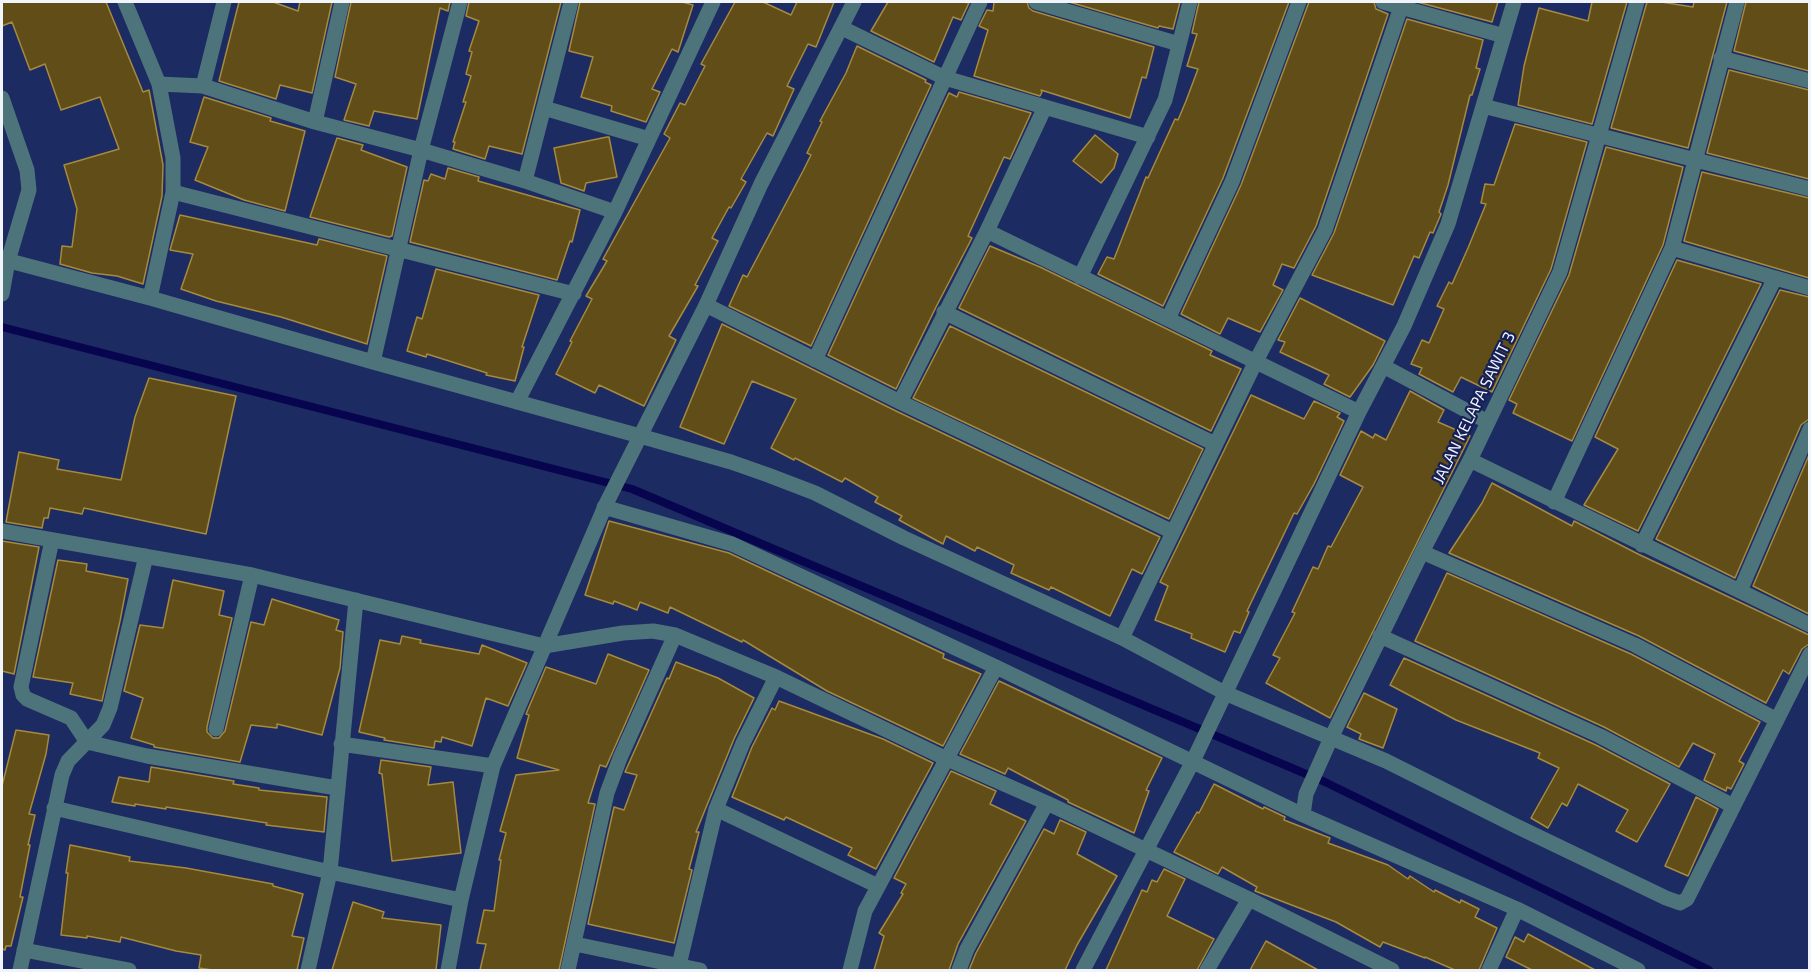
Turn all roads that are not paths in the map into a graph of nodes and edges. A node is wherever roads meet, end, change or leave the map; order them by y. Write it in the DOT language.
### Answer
graph roads {
  1 [pos="124,2"];
  2 [pos="224,2"];
  3 [pos="342,2"];
  4 [pos="460,2"];
  5 [pos="572,2"];
  6 [pos="713,2"];
  7 [pos="854,2"];
  8 [pos="980,2"];
  9 [pos="1036,2"];
  10 [pos="1190,2"];
  11 [pos="1299,2"];
  12 [pos="1383,2"];
  13 [pos="1514,2"];
  14 [pos="1637,2"];
  15 [pos="1737,2"];
  16 [pos="1401,7"];
  17 [pos="842,28"];
  18 [pos="1504,36"];
  19 [pos="1179,44"];
  20 [pos="1721,58"];
  21 [pos="945,78"];
  22 [pos="1809,81"];
  23 [pos="159,84"];
  24 [pos="203,86"];
  25 [pos="2,98"];
  26 [pos="1483,106"];
  27 [pos="1045,107"];
  28 [pos="543,108"];
  29 [pos="315,122"];
  30 [pos="1599,135"];
  31 [pos="1148,137"];
  32 [pos="650,140"];
  33 [pos="421,150"];
  34 [pos="1696,159"];
  35 [pos="525,181"];
  36 [pos="1809,189"];
  37 [pos="173,192"];
  38 [pos="615,212"];
  39 [pos="987,231"];
  40 [pos="1672,248"];
  41 [pos="399,249"];
  42 [pos="5,265"];
  43 [pos="1080,277"];
  44 [pos="1775,278"];
  45 [pos="1809,288"];
  46 [pos="2,294"];
  47 [pos="574,294"];
  48 [pos="150,298"];
  49 [pos="706,305"];
  50 [pos="944,312"];
  51 [pos="1168,319"];
  52 [pos="815,360"];
  53 [pos="1256,361"];
  54 [pos="373,362"];
  55 [pos="1383,366"];
  56 [pos="517,402"];
  57 [pos="900,402"];
  58 [pos="1359,412"];
  59 [pos="1488,422"];
  60 [pos="1809,429"];
  61 [pos="637,442"];
  62 [pos="1215,444"];
  63 [pos="1470,460"];
  64 [pos="1554,502"];
  65 [pos="605,505"];
  66 [pos="2,531"];
  67 [pos="1173,532"];
  68 [pos="52,540"];
  69 [pos="1642,544"];
  70 [pos="1422,552"];
  71 [pos="146,556"];
  72 [pos="252,575"];
  73 [pos="1740,591"];
  74 [pos="356,600"];
  75 [pos="1809,626"];
  76 [pos="675,635"];
  77 [pos="1380,636"];
  78 [pos="1122,638"];
  79 [pos="544,646"];
  80 [pos="1809,654"];
  81 [pos="996,667"];
  82 [pos="776,677"];
  83 [pos="1225,693"];
  84 [pos="1777,720"];
  85 [pos="216,729"];
  86 [pos="1331,738"];
  87 [pos="87,742"];
  88 [pos="341,744"];
  89 [pos="947,759"];
  90 [pos="1193,761"];
  91 [pos="494,766"];
  92 [pos="337,788"];
  93 [pos="1047,803"];
  94 [pos="1733,806"];
  95 [pos="54,808"];
  96 [pos="716,809"];
  97 [pos="1302,815"];
  98 [pos="1145,851"];
  99 [pos="330,873"];
  100 [pos="878,886"];
  101 [pos="1249,899"];
  102 [pos="461,900"];
  103 [pos="1517,909"];
  104 [pos="575,944"];
  105 [pos="24,950"];
  106 [pos="679,965"];
  107 [pos="20,970"];
  108 [pos="129,970"];
  109 [pos="308,970"];
  110 [pos="448,970"];
  111 [pos="568,970"];
  112 [pos="700,970"];
  113 [pos="850,970"];
  114 [pos="959,970"];
  115 [pos="1083,970"];
  116 [pos="1207,970"];
  117 [pos="1392,970"];
  118 [pos="1489,970"];
  119 [pos="1638,970"];
  1 -- 23 [label="street"];
  2 -- 24 [label="street"];
  3 -- 29 [label="street"];
  4 -- 33 [label="street"];
  5 -- 28 [label="street"];
  6 -- 32 [label="street"];
  7 -- 17 [label="street"];
  8 -- 21 [label="street"];
  9 -- 19 [label="street"];
  10 -- 19 [label="street"];
  11 -- 51 [label="street"];
  12 -- 16 [label="street"];
  13 -- 18 [label="street"];
  14 -- 30 [label="street, JALAN KELAPA SAWIT 3"];
  15 -- 20 [label="street"];
  16 -- 18 [label="street"];
  16 -- 53 [label="street"];
  17 -- 21 [label="street"];
  17 -- 49 [label="street"];
  18 -- 26 [label="street"];
  19 -- 31 [label="street"];
  20 -- 22 [label="street"];
  20 -- 34 [label="street"];
  21 -- 27 [label="street"];
  21 -- 52 [label="street"];
  23 -- 24 [label="street"];
  23 -- 37 [label="street"];
  24 -- 29 [label="street"];
  25 -- 42 [label="street"];
  26 -- 30 [label="street"];
  26 -- 55 [label="street"];
  27 -- 31 [label="street"];
  27 -- 39 [label="street"];
  28 -- 32 [label="street"];
  28 -- 35 [label="street"];
  29 -- 33 [label="street"];
  30 -- 34 [label="street"];
  30 -- 59 [label="street, JALAN KELAPA SAWIT 3"];
  31 -- 43 [label="street"];
  32 -- 38 [label="street"];
  33 -- 35 [label="street"];
  33 -- 41 [label="street"];
  34 -- 36 [label="street"];
  34 -- 40 [label="street"];
  35 -- 38 [label="street"];
  37 -- 41 [label="street"];
  37 -- 48 [label="street"];
  38 -- 47 [label="street"];
  39 -- 43 [label="street"];
  39 -- 50 [label="street"];
  40 -- 44 [label="street"];
  40 -- 64 [label="street"];
  41 -- 47 [label="street"];
  41 -- 54 [label="street"];
  42 -- 46 [label="street"];
  42 -- 48 [label="street"];
  43 -- 51 [label="street"];
  44 -- 45 [label="street"];
  44 -- 69 [label="street"];
  47 -- 56 [label="street"];
  48 -- 54 [label="street"];
  49 -- 52 [label="street"];
  49 -- 61 [label="street"];
  50 -- 57 [label="street"];
  50 -- 62 [label="street"];
  51 -- 53 [label="street"];
  52 -- 57 [label="street"];
  53 -- 58 [label="street"];
  53 -- 62 [label="street"];
  54 -- 56 [label="street"];
  55 -- 58 [label="street"];
  55 -- 59 [label="street"];
  56 -- 61 [label="street"];
  57 -- 67 [label="street"];
  58 -- 83 [label="street"];
  59 -- 63 [label="street, JALAN KELAPA SAWIT 3"];
  60 -- 73 [label="street"];
  61 -- 65 [label="street"];
  61 -- 78 [label="street"];
  62 -- 67 [label="street"];
  63 -- 64 [label="street"];
  63 -- 70 [label="street, JALAN KELAPA SAWIT 3"];
  64 -- 69 [label="street"];
  65 -- 79 [label="street"];
  65 -- 81 [label="street"];
  66 -- 68 [label="street"];
  67 -- 78 [label="street"];
  68 -- 71 [label="street"];
  68 -- 87 [label="street"];
  69 -- 73 [label="street"];
  70 -- 77 [label="street, JALAN KELAPA SAWIT 3"];
  70 -- 84 [label="street"];
  71 -- 72 [label="street"];
  71 -- 87 [label="street"];
  72 -- 74 [label="street"];
  72 -- 85 [label="street"];
  73 -- 75 [label="street"];
  74 -- 79 [label="street"];
  74 -- 88 [label="street"];
  76 -- 79 [label="street"];
  76 -- 82 [label="street"];
  76 -- 104 [label="street"];
  77 -- 86 [label="street, JALAN KELAPA SAWIT 3"];
  77 -- 94 [label="street"];
  78 -- 83 [label="street"];
  79 -- 91 [label="street"];
  80 -- 84 [label="street"];
  81 -- 89 [label="street"];
  81 -- 90 [label="street"];
  82 -- 89 [label="street"];
  82 -- 96 [label="street"];
  83 -- 86 [label="street"];
  83 -- 90 [label="street"];
  84 -- 94 [label="street"];
  86 -- 94 [label="street"];
  86 -- 97 [label="street, JALAN KELAPA SAWIT 3"];
  87 -- 92 [label="street"];
  87 -- 95 [label="street"];
  88 -- 91 [label="street"];
  88 -- 92 [label="street"];
  89 -- 93 [label="street"];
  89 -- 100 [label="street"];
  90 -- 97 [label="street"];
  90 -- 98 [label="street"];
  91 -- 102 [label="street"];
  92 -- 99 [label="street"];
  93 -- 98 [label="street"];
  93 -- 114 [label="street"];
  95 -- 99 [label="street"];
  95 -- 105 [label="street"];
  96 -- 100 [label="street"];
  96 -- 106 [label="street"];
  97 -- 103 [label="street"];
  98 -- 101 [label="street"];
  98 -- 115 [label="street"];
  99 -- 102 [label="street"];
  99 -- 109 [label="street"];
  100 -- 113 [label="street"];
  101 -- 116 [label="street"];
  101 -- 117 [label="street"];
  102 -- 110 [label="street"];
  103 -- 118 [label="street"];
  103 -- 119 [label="street"];
  104 -- 106 [label="street"];
  104 -- 111 [label="street"];
  105 -- 107 [label="street"];
  105 -- 108 [label="street"];
  106 -- 112 [label="street"];
}
